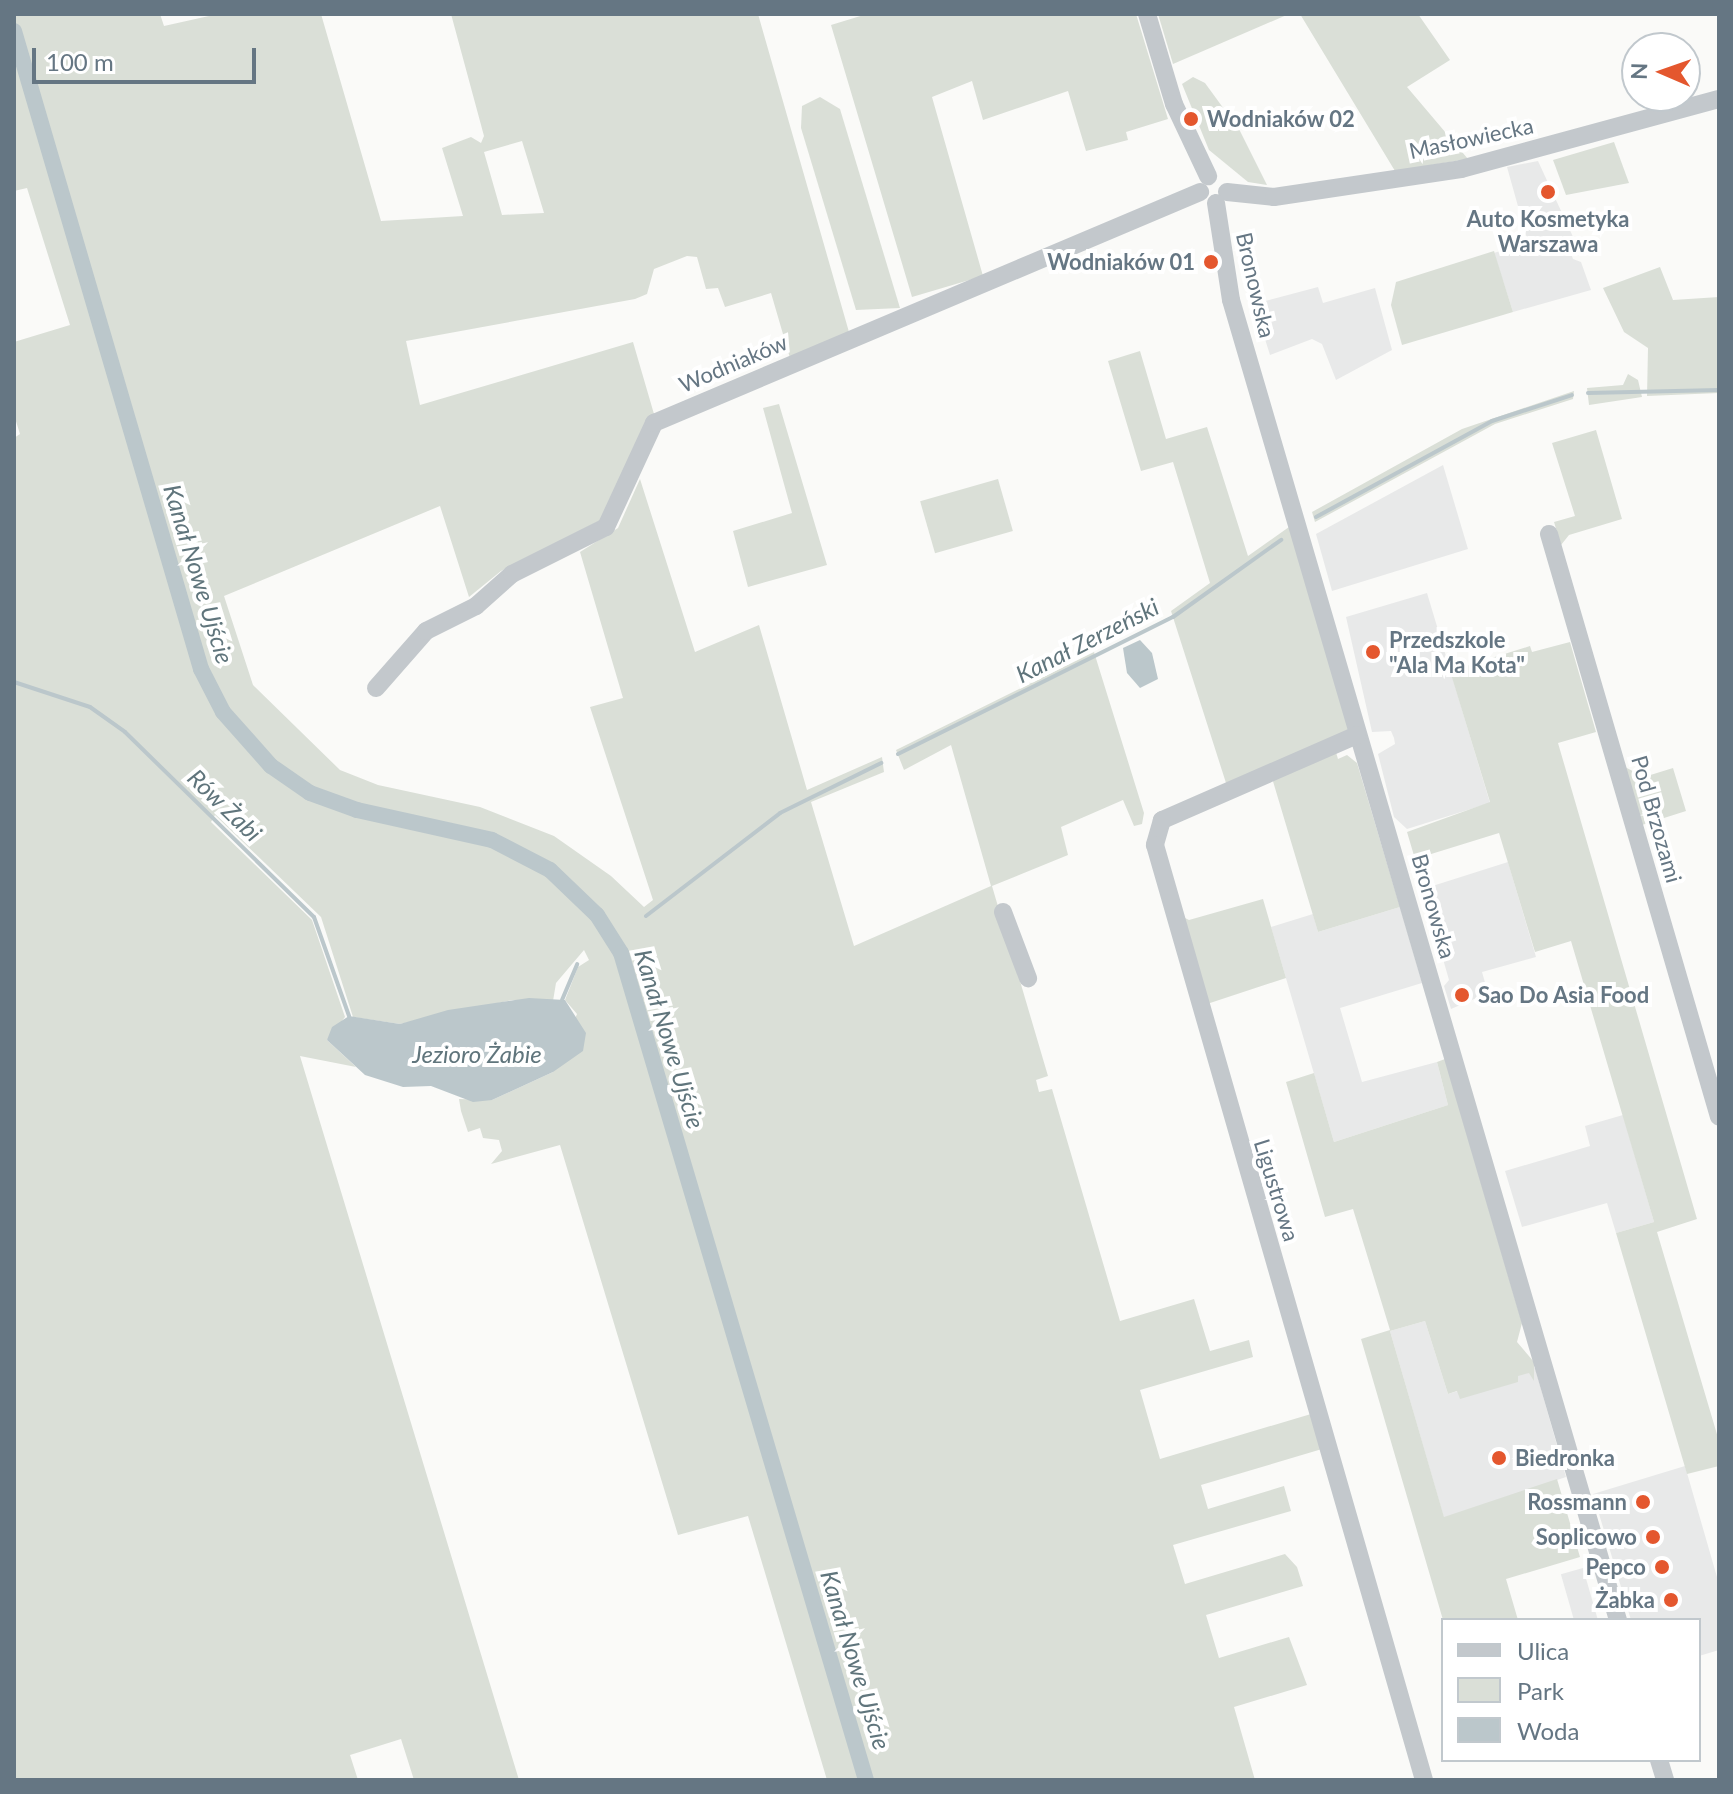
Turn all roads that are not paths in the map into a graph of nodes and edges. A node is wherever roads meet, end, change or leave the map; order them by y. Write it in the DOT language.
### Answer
graph roads {
  1 [pos="1147,14"];
  2 [pos="1719,99"];
  3 [pos="1204,184"];
  4 [pos="1222,197"];
  5 [pos="1549,534"];
  6 [pos="376,688"];
  7 [pos="1357,735"];
  8 [pos="1003,912"];
  9 [pos="1028,978"];
  10 [pos="1719,1117"];
  11 [pos="1617,1618"];
  12 [pos="1424,1780"];
  1 -- 3 [label="street"];
  2 -- 4 [label="street, Masłowiecka"];
  3 -- 4 [label="street"];
  3 -- 4 [label="street"];
  3 -- 6 [label="street, Wodniaków"];
  4 -- 7 [label="street, Bronowska"];
  5 -- 10 [label="street, Pod Brzozami"];
  7 -- 11 [label="street, Bronowska"];
  7 -- 12 [label="street, Ligustrowa"];
  8 -- 9 [label="street"];
}
